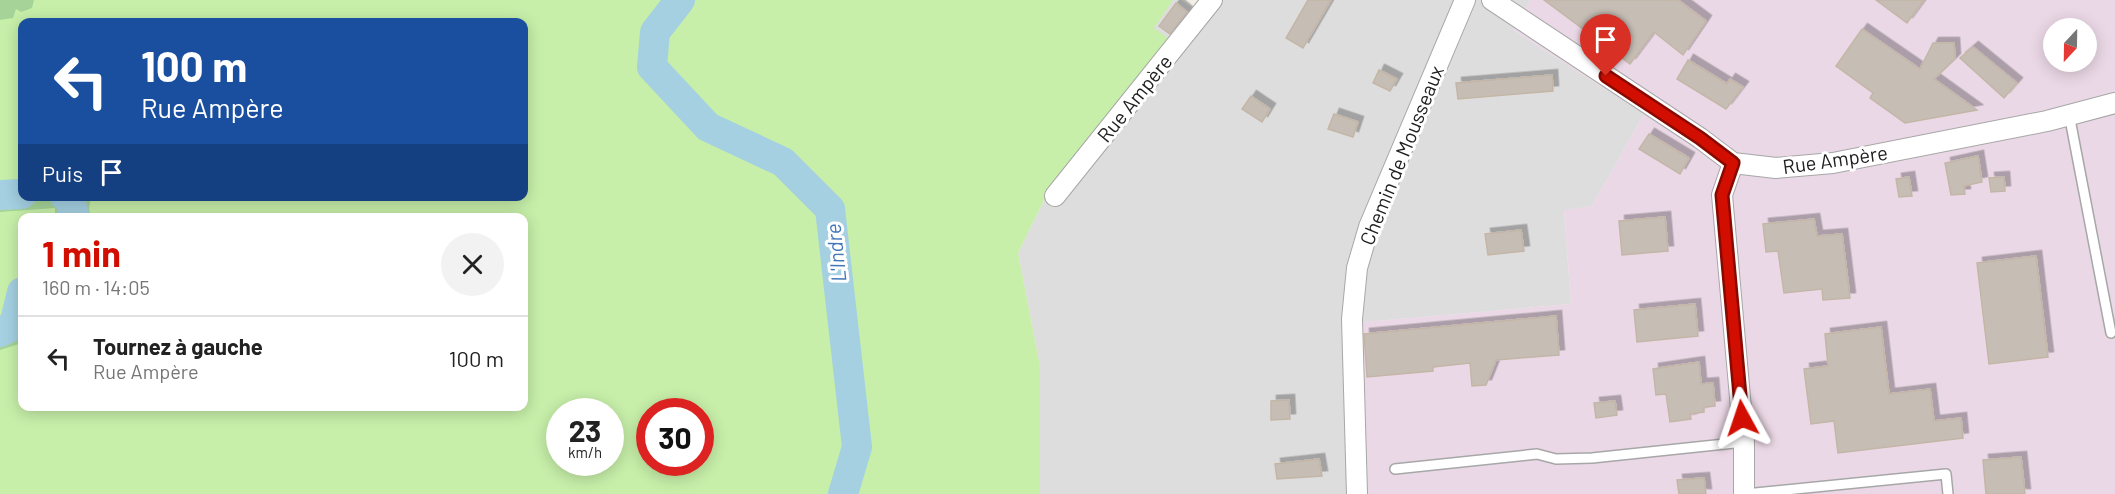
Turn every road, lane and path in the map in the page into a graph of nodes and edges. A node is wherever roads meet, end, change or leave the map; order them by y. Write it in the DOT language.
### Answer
graph roads {
  1 [pos="1212,0"];
  2 [pos="1465,0"];
  3 [pos="1492,0"];
  4 [pos="2115,103"];
  5 [pos="2069,114"];
  6 [pos="1733,163"];
  7 [pos="1055,196"];
  8 [pos="2111,333"];
  9 [pos="1744,441"];
  10 [pos="1395,469"];
  11 [pos="1789,492"];
  12 [pos="1357,494"];
  13 [pos="1744,494"];
  14 [pos="1948,494"];
  1 -- 7 [label="street, Rue Ampère"];
  2 -- 12 [label="street, Chemin de Mousseaux"];
  3 -- 6 [label="street"];
  4 -- 5 [label="street, Rue Ampère"];
  5 -- 6 [label="street, Rue Ampère"];
  5 -- 8 [label="lane"];
  6 -- 9 [label="street"];
  9 -- 10 [label="lane"];
  9 -- 13 [label="street"];
  11 -- 13 [label="lane"];
  11 -- 14 [label="lane"];
}
